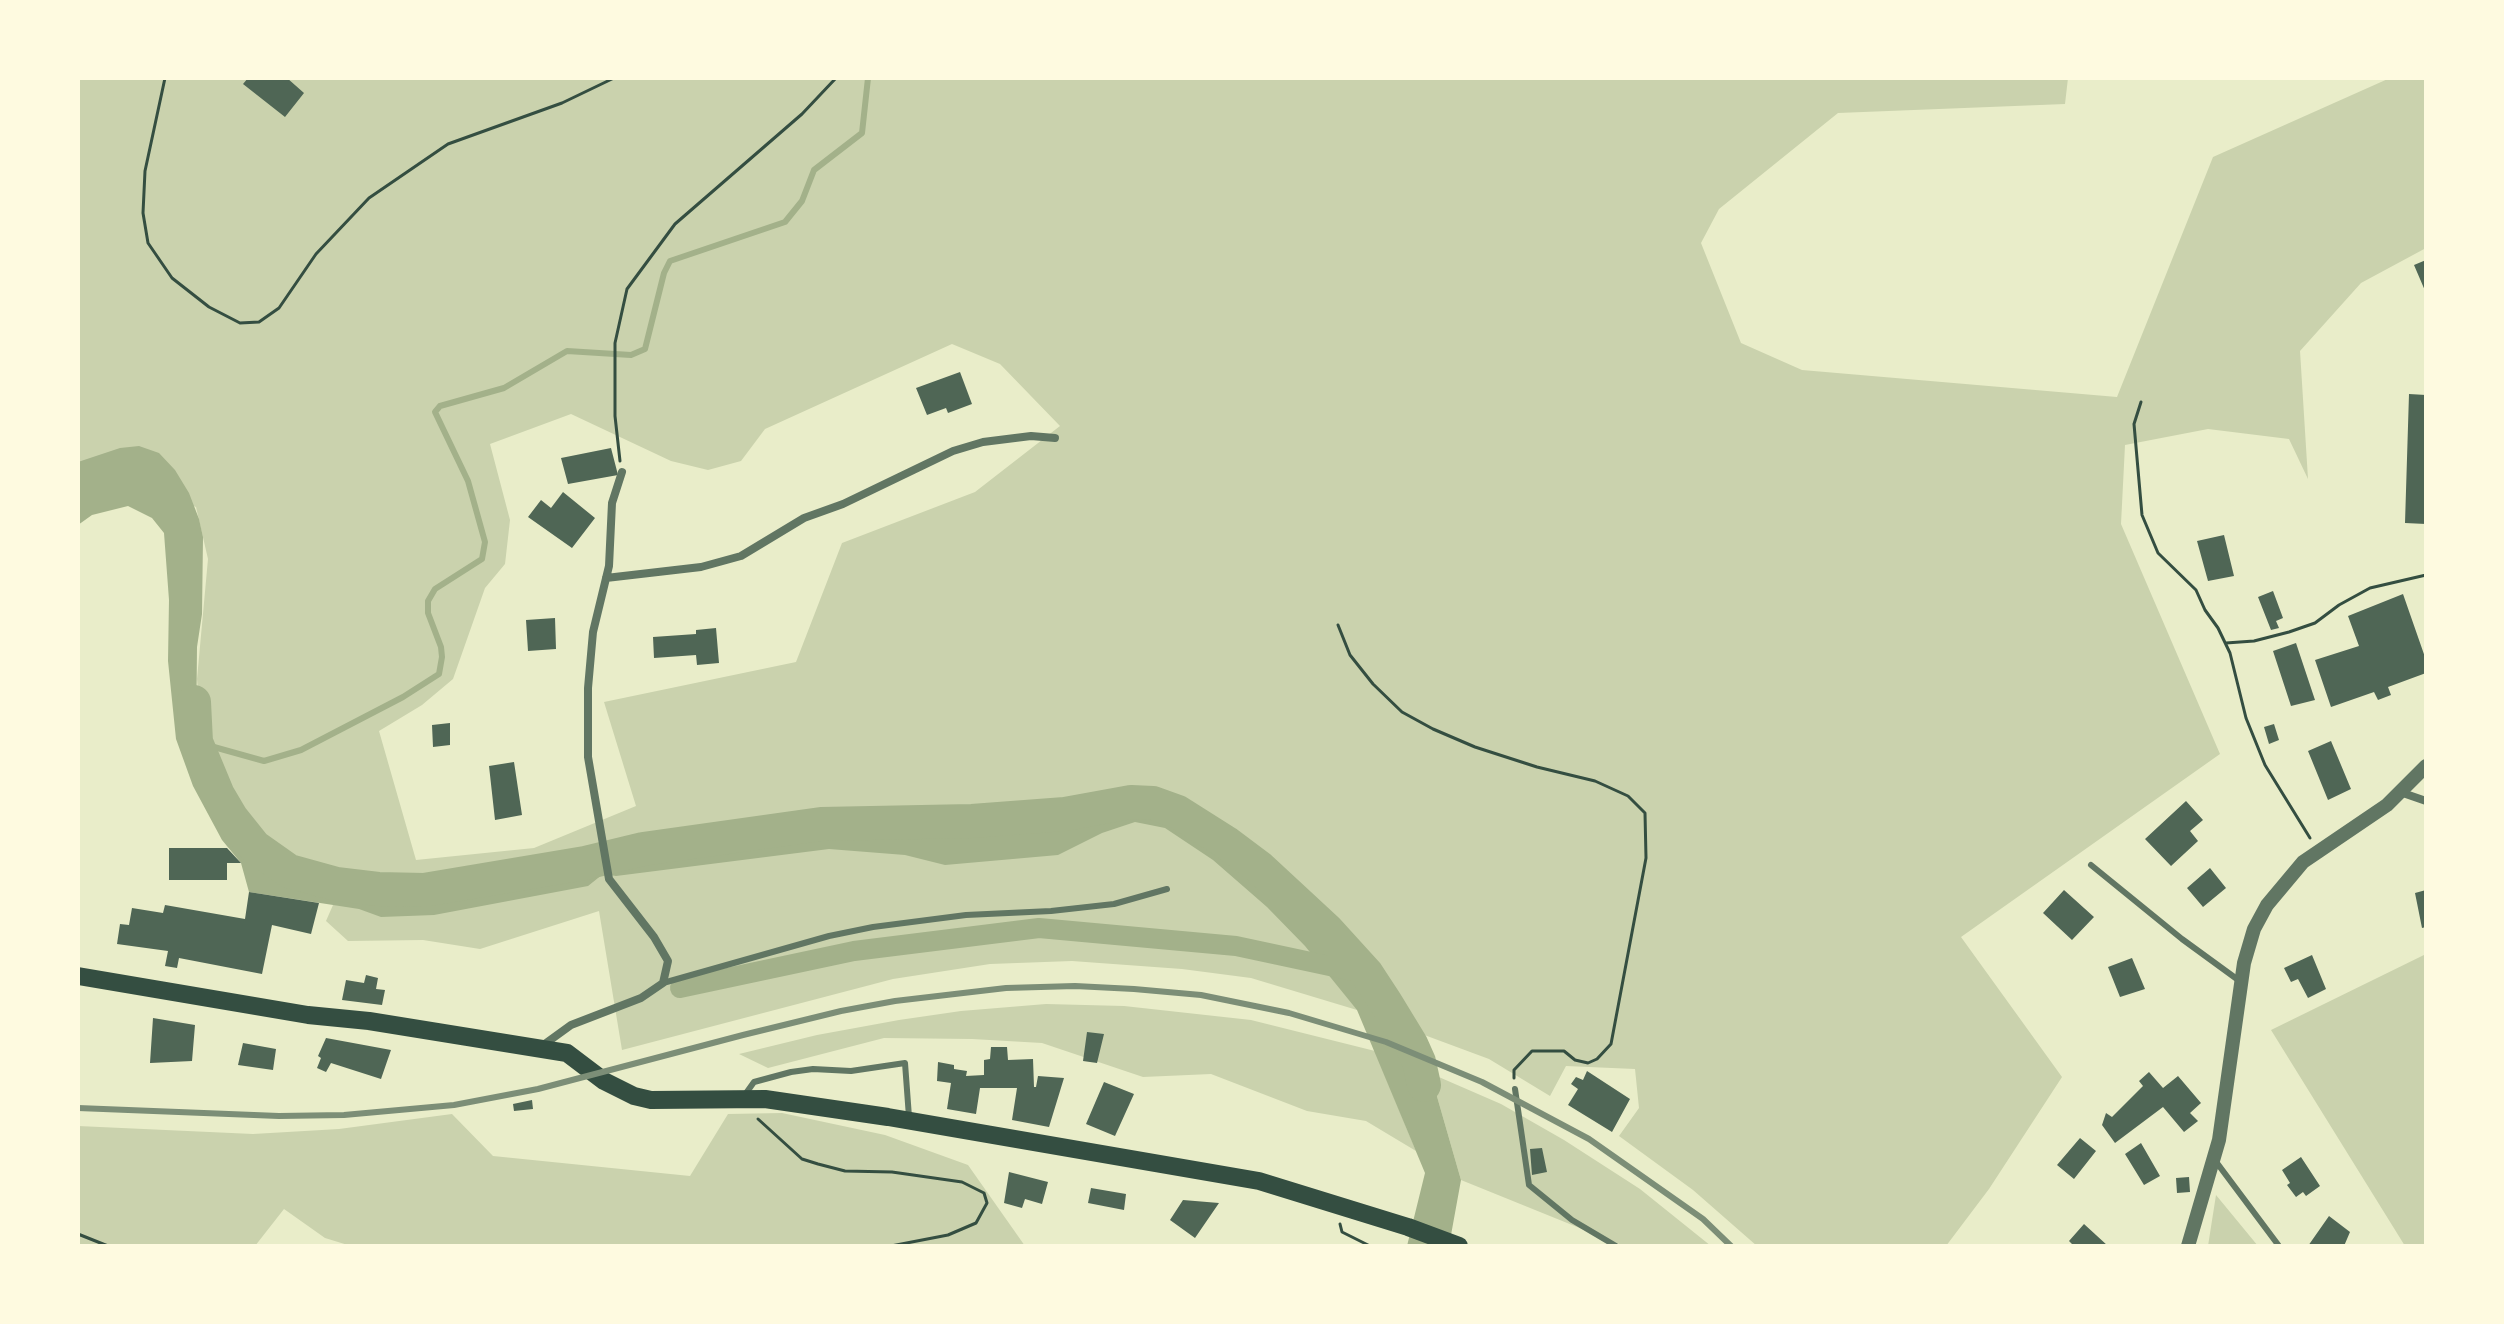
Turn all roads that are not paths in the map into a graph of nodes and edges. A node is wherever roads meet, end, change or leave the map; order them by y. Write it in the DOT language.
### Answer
graph roads {
  1 [pos="1055,438"];
  2 [pos="622,472"];
  3 [pos="606,578"];
  4 [pos="2426,766"];
  5 [pos="2400,792"];
  6 [pos="2426,801"];
  7 [pos="2091,865"];
  8 [pos="1167,889"];
  9 [pos="78,976"];
  10 [pos="2241,982"];
  11 [pos="663,983"];
  12 [pos="538,1048"];
  13 [pos="1515,1089"];
  14 [pos="741,1099"];
  15 [pos="909,1120"];
  16 [pos="2213,1158"];
  17 [pos="1459,1246"];
  18 [pos="1616,1246"];
  19 [pos="2188,1246"];
  20 [pos="2279,1246"];
  1 -- 3 [label="street"];
  2 -- 3 [label="street"];
  3 -- 11 [label="street"];
  4 -- 5 [label="street"];
  5 -- 6 [label="street"];
  5 -- 10 [label="street"];
  7 -- 10 [label="lane"];
  8 -- 11 [label="lane"];
  9 -- 12 [label="main road"];
  10 -- 16 [label="street"];
  11 -- 12 [label="street"];
  12 -- 14 [label="main road"];
  13 -- 18 [label="lane"];
  14 -- 15 [label="main road"];
  14 -- 15 [label="lane"];
  15 -- 17 [label="main road"];
  16 -- 19 [label="street"];
  16 -- 20 [label="lane"];
}
